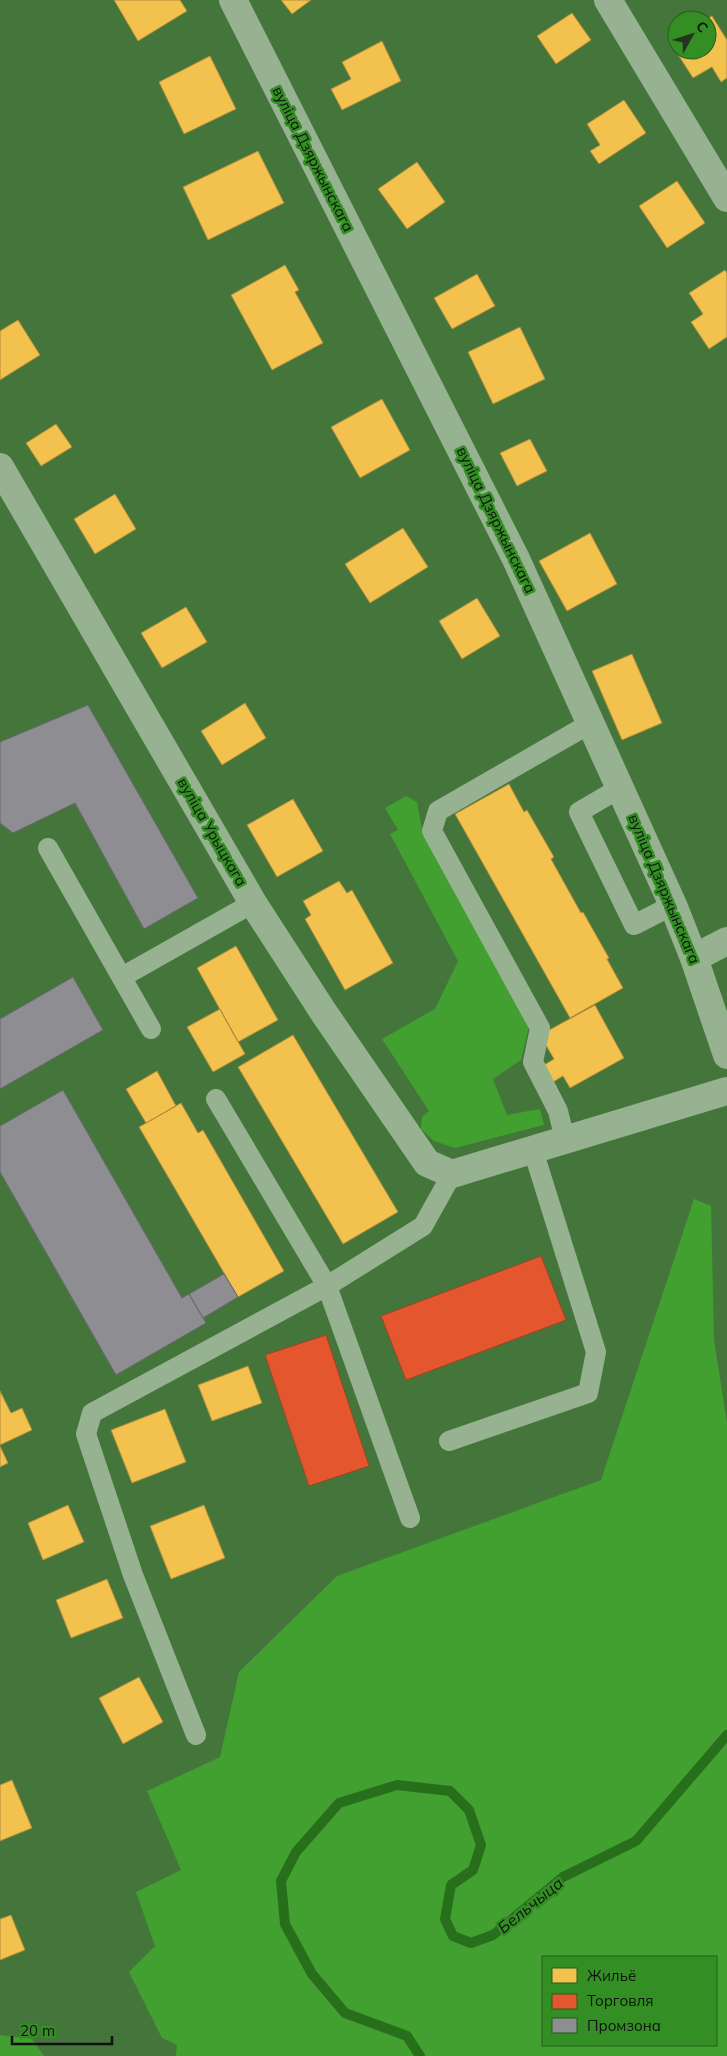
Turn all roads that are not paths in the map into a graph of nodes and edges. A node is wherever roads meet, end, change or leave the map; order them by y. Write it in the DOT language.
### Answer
graph roads {
  1 [pos="233,0"];
  2 [pos="608,0"];
  3 [pos="727,198"];
  4 [pos="0,467"];
  5 [pos="591,723"];
  6 [pos="620,788"];
  7 [pos="48,848"];
  8 [pos="253,902"];
  9 [pos="673,905"];
  10 [pos="727,941"];
  11 [pos="694,958"];
  12 [pos="122,977"];
  13 [pos="151,1029"];
  14 [pos="727,1055"];
  15 [pos="727,1091"];
  16 [pos="216,1099"];
  17 [pos="565,1140"];
  18 [pos="533,1150"];
  19 [pos="452,1174"];
  20 [pos="327,1286"];
  21 [pos="449,1441"];
  22 [pos="410,1518"];
  23 [pos="196,1736"];
  1 -- 5 [label="street, вуліца Дзяржынскага"];
  2 -- 3 [label="street"];
  4 -- 8 [label="street, вуліца Урыцкага"];
  5 -- 6 [label="street, вуліца Дзяржынскага"];
  5 -- 17 [label="lane"];
  6 -- 9 [label="street, вуліца Дзяржынскага"];
  6 -- 9 [label="lane"];
  7 -- 12 [label="lane"];
  8 -- 12 [label="lane"];
  8 -- 19 [label="street, вуліца Урыцкага"];
  9 -- 11 [label="street, вуліца Дзяржынскага"];
  10 -- 11 [label="street"];
  11 -- 14 [label="street, вуліца Дзяржынскага"];
  12 -- 13 [label="lane"];
  15 -- 17 [label="street"];
  16 -- 20 [label="lane"];
  17 -- 18 [label="street"];
  18 -- 19 [label="street"];
  18 -- 21 [label="lane"];
  19 -- 20 [label="lane"];
  20 -- 22 [label="lane"];
  20 -- 23 [label="lane"];
}
